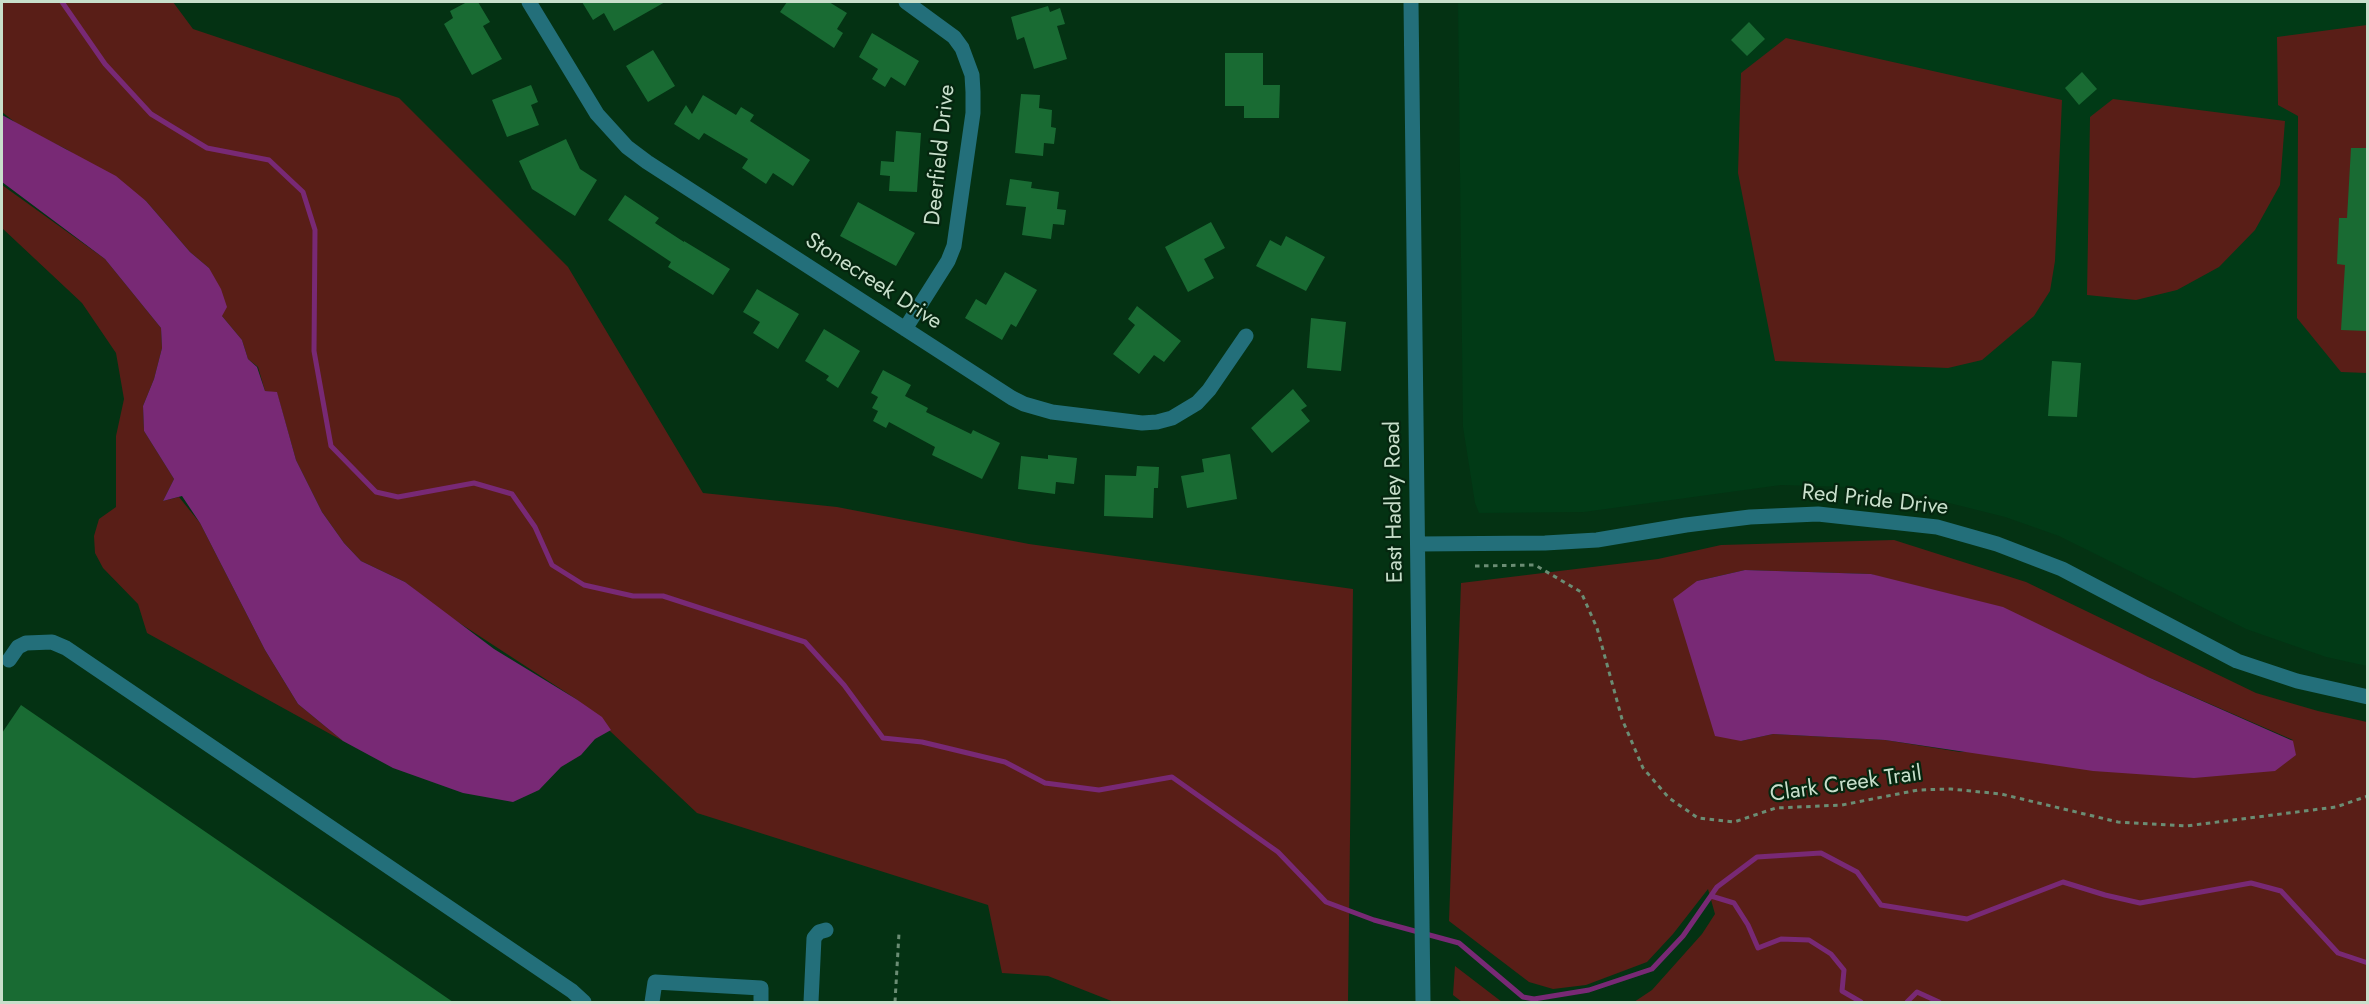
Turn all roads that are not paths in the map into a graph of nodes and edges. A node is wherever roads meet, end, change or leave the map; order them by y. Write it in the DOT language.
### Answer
graph roads {
  1 [pos="529,2"];
  2 [pos="906,2"];
  3 [pos="1411,2"];
  4 [pos="905,329"];
  5 [pos="1246,336"];
  6 [pos="1418,544"];
  7 [pos="9,660"];
  8 [pos="2367,697"];
  9 [pos="825,930"];
  10 [pos="1423,995"];
  11 [pos="584,1002"];
  12 [pos="652,1002"];
  13 [pos="761,1002"];
  14 [pos="811,1002"];
  1 -- 4 [label="street, Stonecreek Drive"];
  2 -- 4 [label="street, Deerfield Drive"];
  3 -- 6 [label="street, East Hadley Road"];
  4 -- 5 [label="street, Stonecreek Drive"];
  6 -- 8 [label="street, Red Pride Drive"];
  6 -- 10 [label="street, East Hadley Road"];
  7 -- 11 [label="street"];
  9 -- 14 [label="street"];
  12 -- 13 [label="street"];
}
